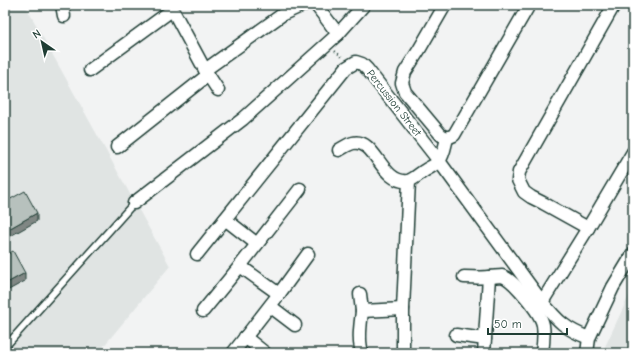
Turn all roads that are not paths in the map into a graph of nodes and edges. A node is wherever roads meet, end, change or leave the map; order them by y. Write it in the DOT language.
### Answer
graph roads {
  1 [pos="302,5"];
  2 [pos="316,5"];
  3 [pos="364,5"];
  4 [pos="445,5"];
  5 [pos="529,5"];
  6 [pos="614,5"];
  7 [pos="171,7"];
  8 [pos="338,34"];
  9 [pos="90,70"];
  10 [pos="207,72"];
  11 [pos="218,90"];
  12 [pos="446,143"];
  13 [pos="117,147"];
  14 [pos="339,150"];
  15 [pos="633,152"];
  16 [pos="439,161"];
  17 [pos="410,180"];
  18 [pos="300,189"];
  19 [pos="134,203"];
  20 [pos="225,218"];
  21 [pos="588,228"];
  22 [pos="257,244"];
  23 [pos="197,254"];
  24 [pos="308,254"];
  25 [pos="633,254"];
  26 [pos="240,266"];
  27 [pos="464,277"];
  28 [pos="489,277"];
  29 [pos="279,294"];
  30 [pos="360,294"];
  31 [pos="542,302"];
  32 [pos="270,306"];
  33 [pos="403,309"];
  34 [pos="203,311"];
  35 [pos="362,311"];
  36 [pos="295,325"];
  37 [pos="456,336"];
  38 [pos="244,337"];
  39 [pos="589,338"];
  40 [pos="485,339"];
  41 [pos="5,347"];
  42 [pos="233,353"];
  43 [pos="265,353"];
  44 [pos="363,353"];
  45 [pos="400,353"];
  46 [pos="484,353"];
  47 [pos="542,353"];
  48 [pos="587,353"];
  1 -- 10 [label="street"];
  2 -- 8 [label="street"];
  3 -- 8 [label="street"];
  4 -- 12 [label="street"];
  5 -- 12 [label="street"];
  6 -- 21 [label="street"];
  7 -- 9 [label="street"];
  7 -- 10 [label="street"];
  8 -- 19 [label="street"];
  10 -- 11 [label="street"];
  10 -- 13 [label="street"];
  12 -- 16 [label="street"];
  14 -- 17 [label="street"];
  15 -- 21 [label="street"];
  16 -- 17 [label="street"];
  16 -- 20 [label="street, Percussion Street"];
  16 -- 31 [label="street, Percussion Street"];
  17 -- 33 [label="street"];
  18 -- 22 [label="street"];
  19 -- 41 [label="lane"];
  20 -- 22 [label="street"];
  20 -- 23 [label="street"];
  21 -- 31 [label="street"];
  22 -- 26 [label="street"];
  24 -- 29 [label="street"];
  25 -- 39 [label="street"];
  26 -- 29 [label="street"];
  26 -- 34 [label="street"];
  27 -- 28 [label="street"];
  28 -- 40 [label="street"];
  28 -- 47 [label="street"];
  29 -- 32 [label="street"];
  30 -- 35 [label="street"];
  31 -- 39 [label="street, Percussion Street"];
  32 -- 36 [label="street"];
  32 -- 38 [label="street"];
  33 -- 35 [label="street"];
  33 -- 45 [label="street"];
  35 -- 44 [label="street"];
  37 -- 40 [label="street"];
  38 -- 42 [label="street"];
  38 -- 43 [label="street"];
  39 -- 48 [label="street"];
  40 -- 46 [label="street"];
}
